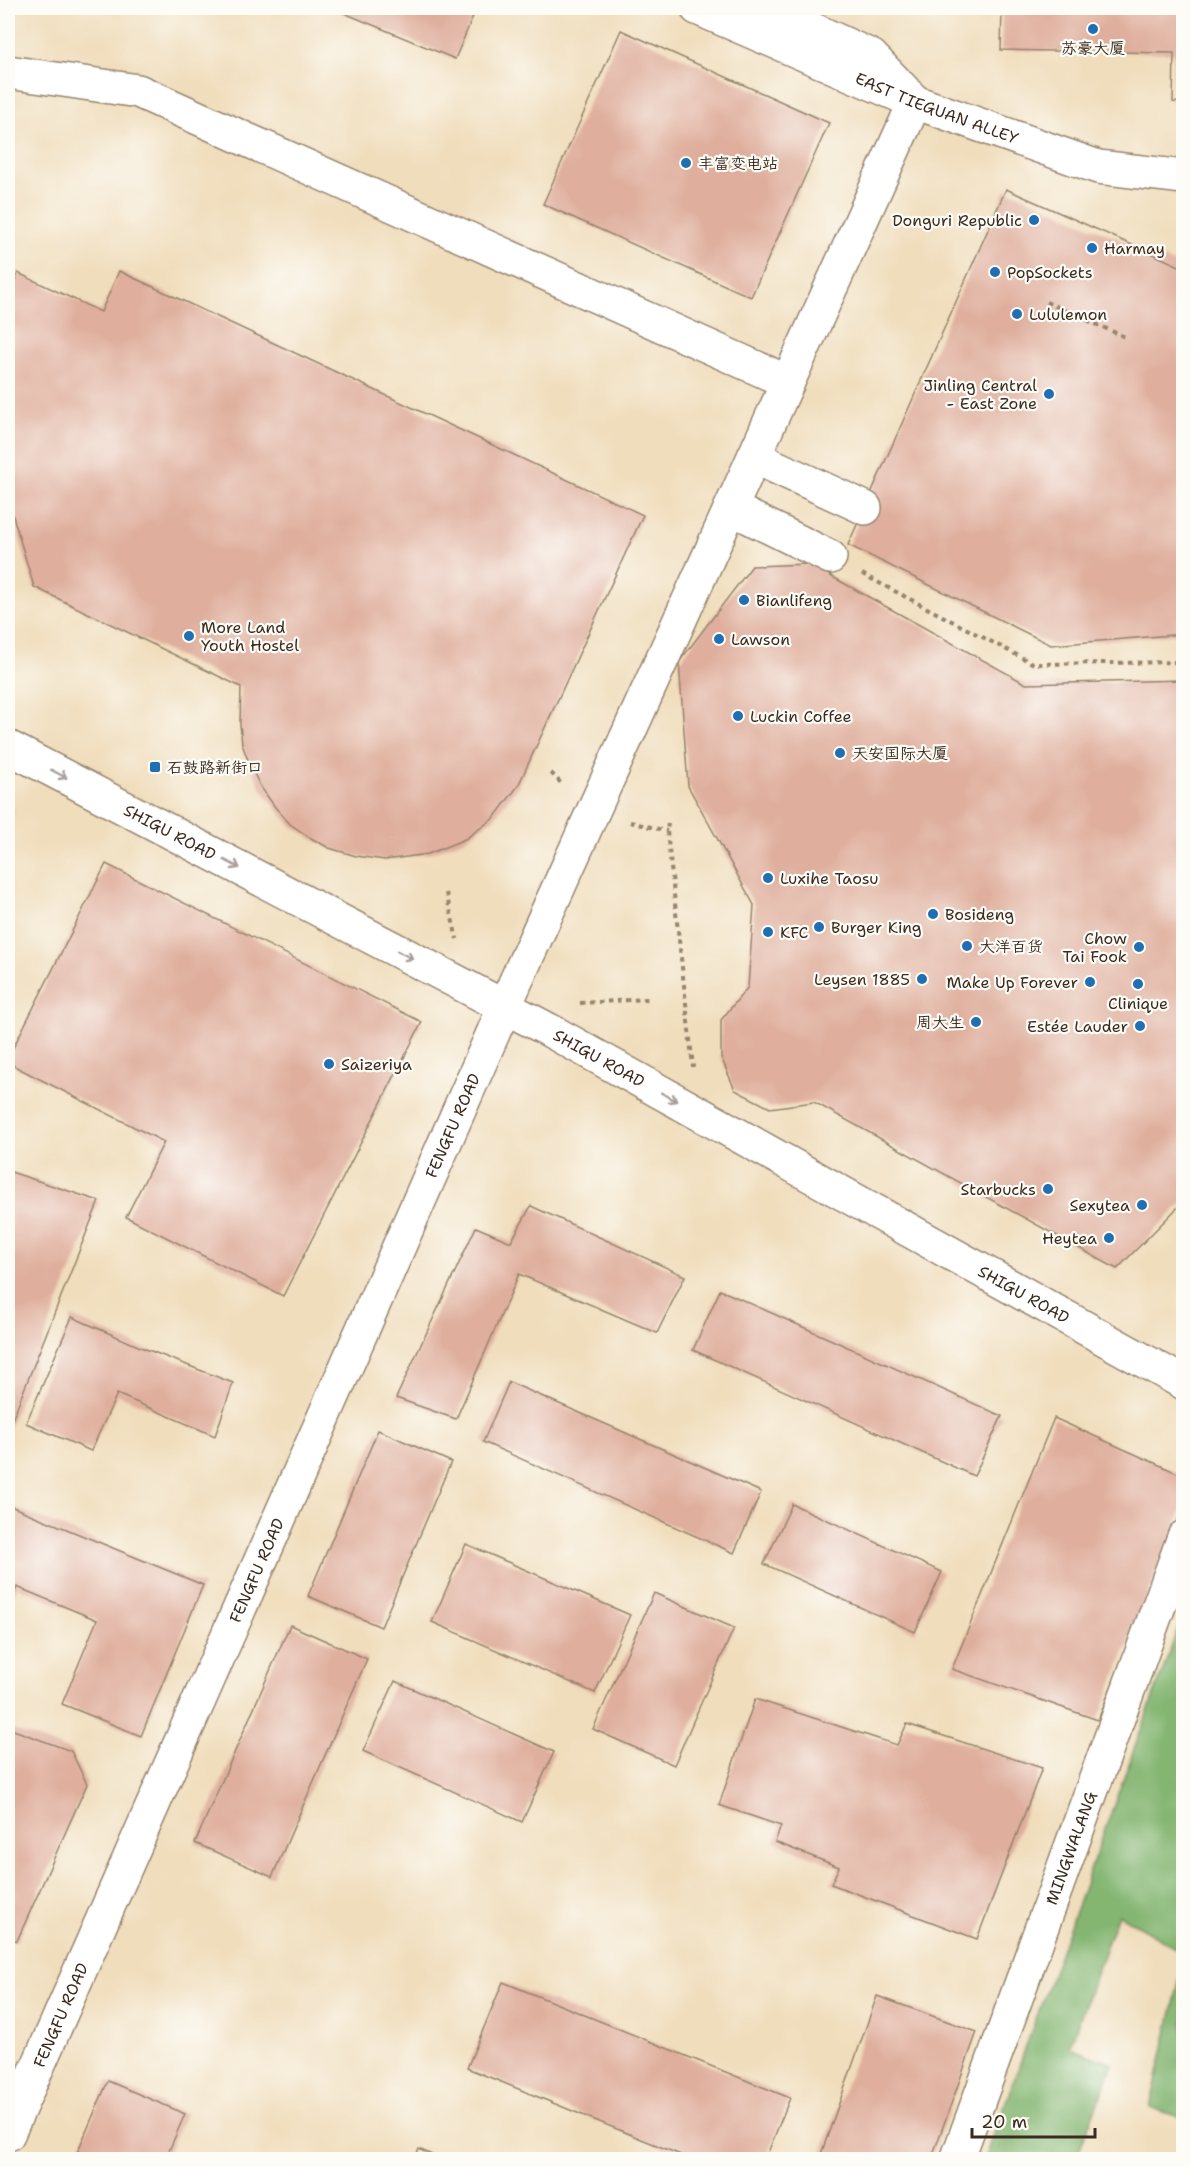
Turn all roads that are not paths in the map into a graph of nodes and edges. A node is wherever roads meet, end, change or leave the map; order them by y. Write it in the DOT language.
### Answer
graph roads {
  1 [pos="697,8"];
  2 [pos="766,8"];
  3 [pos="8,72"];
  4 [pos="915,102"];
  5 [pos="1184,177"];
  6 [pos="788,381"];
  7 [pos="754,457"];
  8 [pos="731,508"];
  9 [pos="865,508"];
  10 [pos="830,557"];
  11 [pos="8,747"];
  12 [pos="505,1006"];
  13 [pos="1184,1383"];
  14 [pos="1184,1538"];
  15 [pos="8,2134"];
  16 [pos="957,2160"];
  1 -- 4 [label="street, EAST TIEGUAN ALLEY"];
  2 -- 4 [label="street"];
  3 -- 6 [label="street"];
  4 -- 5 [label="street, EAST TIEGUAN ALLEY"];
  4 -- 6 [label="street, FENGFU ROAD"];
  6 -- 7 [label="street, FENGFU ROAD"];
  7 -- 8 [label="street, FENGFU ROAD"];
  7 -- 9 [label="street"];
  8 -- 10 [label="street"];
  8 -- 12 [label="street, FENGFU ROAD"];
  11 -- 12 [label="street, SHIGU ROAD, one-way"];
  12 -- 13 [label="street, SHIGU ROAD, one-way"];
  12 -- 15 [label="street, FENGFU ROAD"];
  14 -- 16 [label="street, MINGWALANG"];
}
